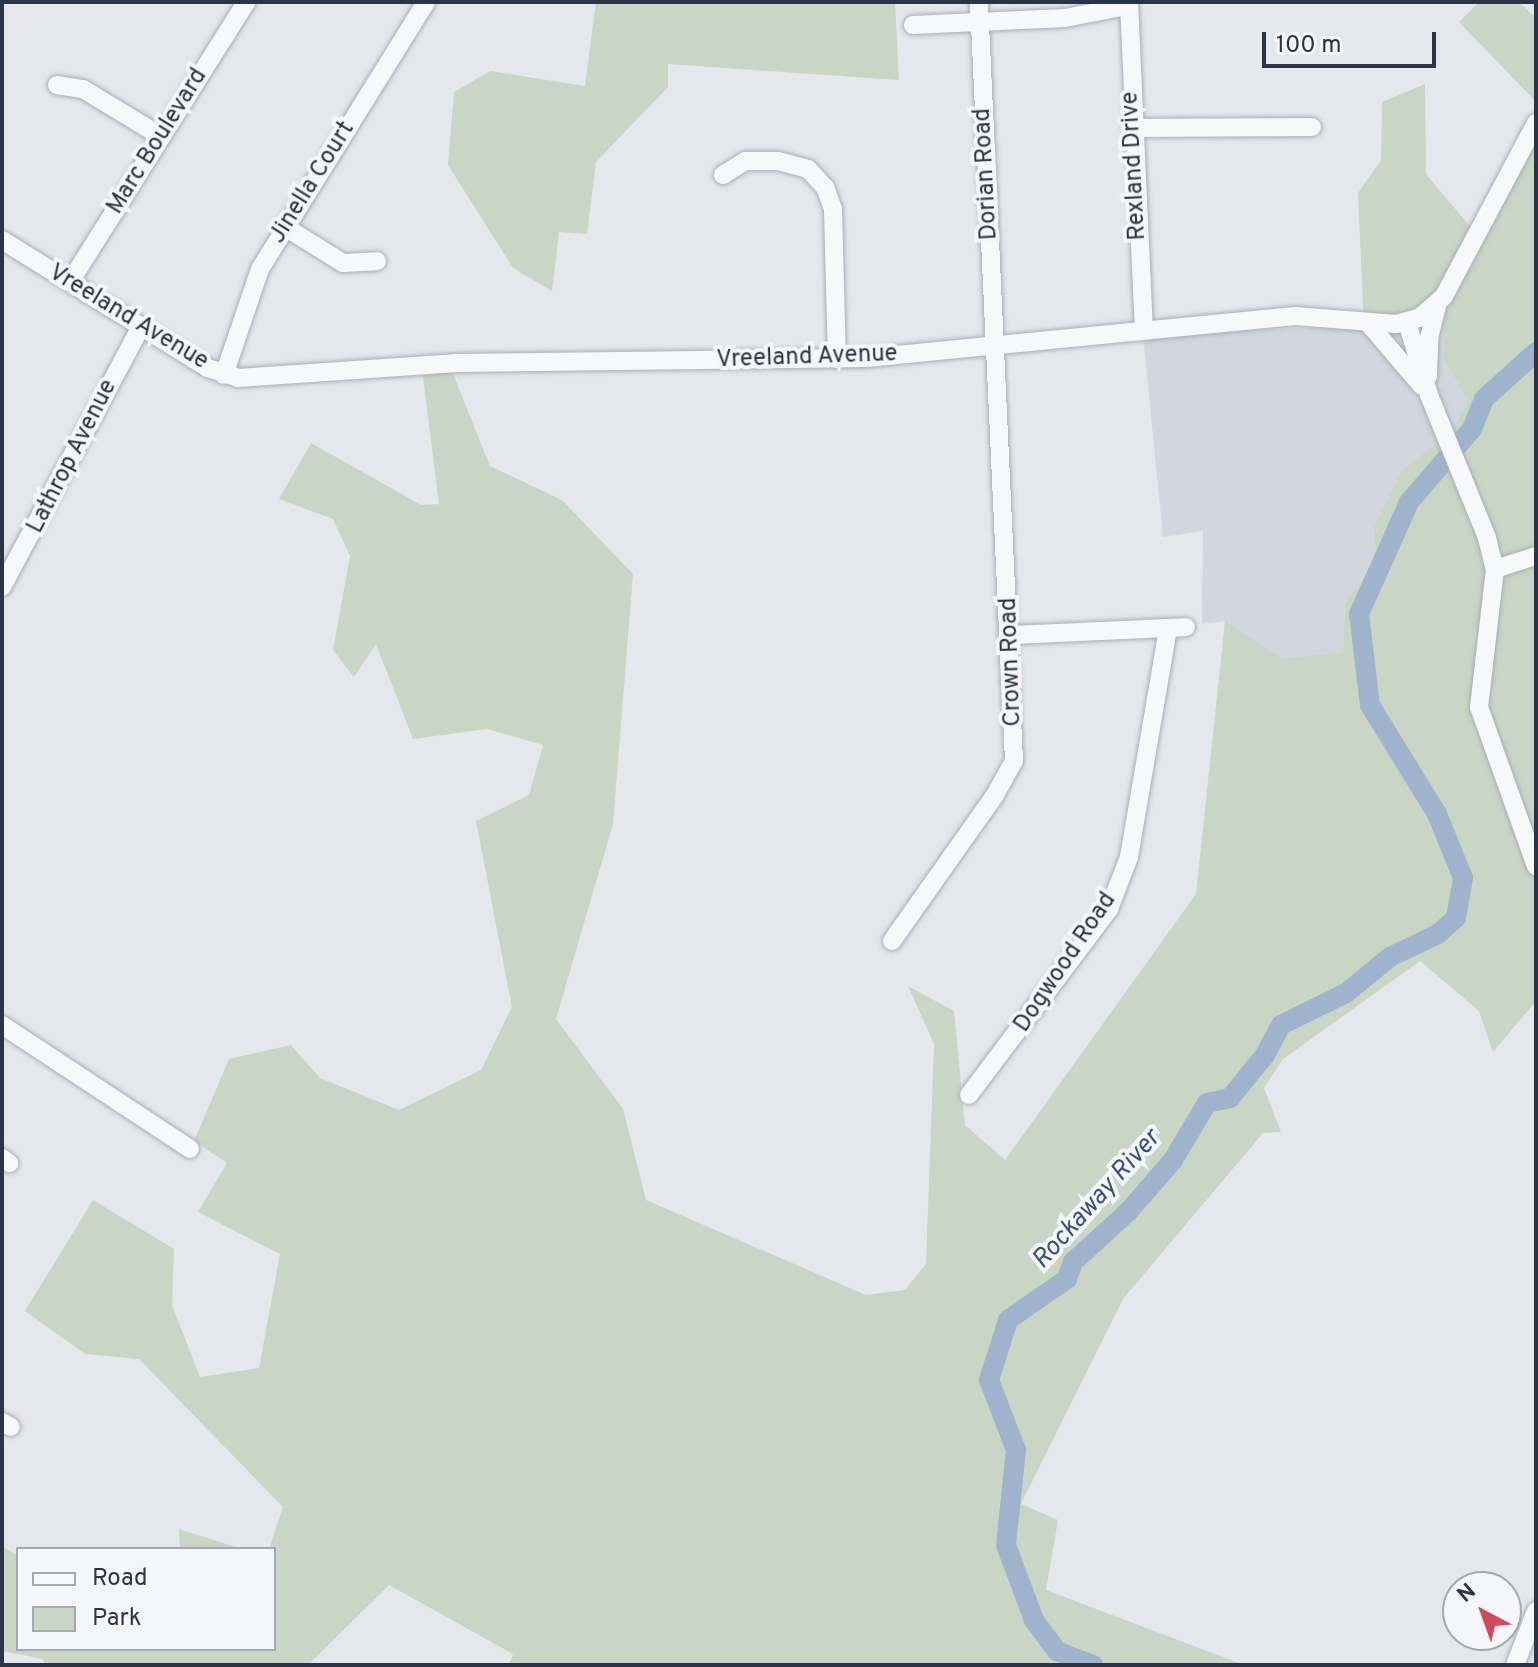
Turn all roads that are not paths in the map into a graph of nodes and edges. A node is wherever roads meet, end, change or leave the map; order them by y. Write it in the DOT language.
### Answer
graph roads {
  1 [pos="246,2"];
  2 [pos="426,2"];
  3 [pos="979,2"];
  4 [pos="1128,4"];
  5 [pos="980,22"];
  6 [pos="913,25"];
  7 [pos="57,85"];
  8 [pos="1536,123"];
  9 [pos="1312,127"];
  10 [pos="1133,128"];
  11 [pos="162,137"];
  12 [pos="723,175"];
  13 [pos="285,227"];
  14 [pos="2,240"];
  15 [pos="377,261"];
  16 [pos="70,282"];
  17 [pos="1439,301"];
  18 [pos="1407,322"];
  19 [pos="1368,323"];
  20 [pos="141,327"];
  21 [pos="1144,331"];
  22 [pos="995,346"];
  23 [pos="837,359"];
  24 [pos="224,375"];
  25 [pos="1429,395"];
  26 [pos="1536,556"];
  27 [pos="1495,569"];
  28 [pos="2,587"];
  29 [pos="1011,635"];
  30 [pos="1536,866"];
  31 [pos="892,941"];
  32 [pos="2,1025"];
  33 [pos="969,1095"];
  34 [pos="190,1149"];
  35 [pos="1536,1611"];
  36 [pos="1515,1665"];
  1 -- 11 [label="street, Marc Boulevard"];
  2 -- 13 [label="street, Jinella Court"];
  3 -- 5 [label="street, Dorian Road"];
  4 -- 5 [label="street"];
  4 -- 10 [label="street, Rexland Drive"];
  5 -- 6 [label="street"];
  5 -- 22 [label="street, Dorian Road"];
  7 -- 11 [label="street"];
  8 -- 17 [label="street"];
  9 -- 10 [label="street"];
  10 -- 21 [label="street, Rexland Drive"];
  11 -- 16 [label="street, Marc Boulevard"];
  12 -- 23 [label="street"];
  13 -- 15 [label="street"];
  13 -- 24 [label="street, Jinella Court"];
  14 -- 16 [label="street, Vreeland Avenue"];
  16 -- 20 [label="street, Vreeland Avenue"];
  17 -- 18 [label="street"];
  17 -- 25 [label="street"];
  18 -- 19 [label="street, Vreeland Avenue"];
  18 -- 25 [label="street"];
  19 -- 21 [label="street, Vreeland Avenue"];
  19 -- 25 [label="street"];
  20 -- 24 [label="street, Vreeland Avenue"];
  20 -- 28 [label="street, Lathrop Avenue"];
  21 -- 22 [label="street, Vreeland Avenue"];
  22 -- 23 [label="street, Vreeland Avenue"];
  22 -- 29 [label="street, Crown Road"];
  23 -- 24 [label="street, Vreeland Avenue"];
  25 -- 27 [label="street"];
  26 -- 27 [label="street"];
  27 -- 30 [label="street"];
  29 -- 31 [label="street, Crown Road"];
  29 -- 33 [label="street, Dogwood Road"];
  32 -- 34 [label="street"];
  35 -- 36 [label="street"];
}
